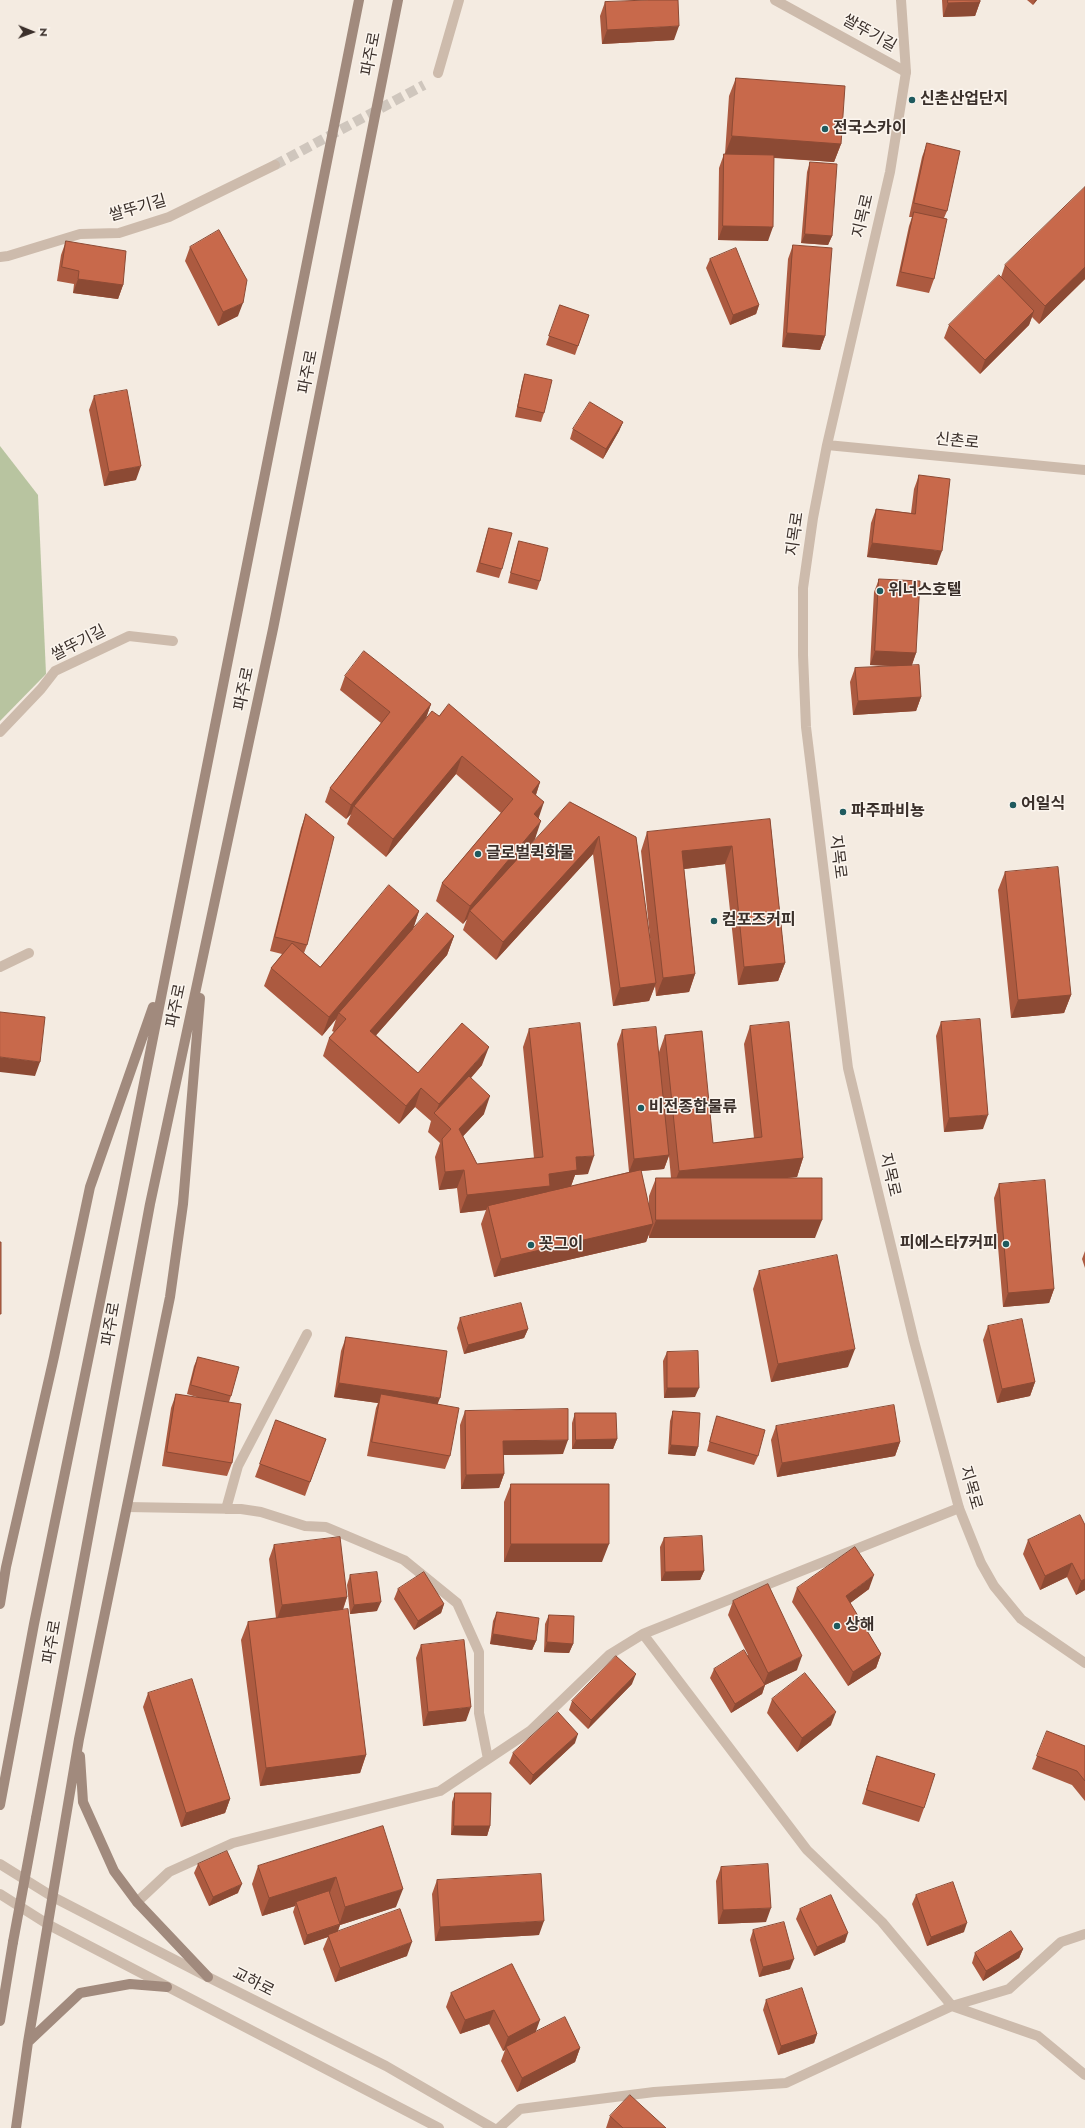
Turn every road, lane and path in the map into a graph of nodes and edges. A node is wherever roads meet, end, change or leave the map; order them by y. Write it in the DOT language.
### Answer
graph roads {
  1 [pos="359,0"];
  2 [pos="398,0"];
  3 [pos="459,0"];
  4 [pos="775,0"];
  5 [pos="901,0"];
  6 [pos="906,72"];
  7 [pos="438,73"];
  8 [pos="275,164"];
  9 [pos="0,257"];
  10 [pos="827,445"];
  11 [pos="1085,470"];
  12 [pos="173,641"];
  13 [pos="0,732"];
  14 [pos="29,953"];
  15 [pos="203,959"];
  16 [pos="0,967"];
  17 [pos="164,973"];
  18 [pos="307,1334"];
  19 [pos="127,1507"];
  20 [pos="959,1508"];
  21 [pos="226,1509"];
  22 [pos="0,1604"];
  23 [pos="643,1634"];
  24 [pos="1085,1663"];
  25 [pos="79,1739"];
  26 [pos="488,1759"];
  27 [pos="0,1802"];
  28 [pos="0,1864"];
  29 [pos="0,1894"];
  30 [pos="53,1897"];
  31 [pos="137,1902"];
  32 [pos="49,1925"];
  33 [pos="1085,1934"];
  34 [pos="208,1978"];
  35 [pos="167,1987"];
  36 [pos="952,2006"];
  37 [pos="0,2021"];
  38 [pos="28,2042"];
  39 [pos="1085,2075"];
  40 [pos="16,2128"];
  41 [pos="439,2128"];
  42 [pos="494,2128"];
  43 [pos="499,2128"];
  1 -- 17 [label="main road, 파주로"];
  2 -- 15 [label="main road, 파주로"];
  3 -- 7 [label="street"];
  4 -- 6 [label="street, 쌀뚜기길"];
  5 -- 6 [label="street, 지목로"];
  6 -- 10 [label="street, 지목로"];
  8 -- 9 [label="street, 쌀뚜기길"];
  10 -- 11 [label="street, 신촌로"];
  10 -- 20 [label="street, 지목로"];
  12 -- 13 [label="street, 쌀뚜기길"];
  14 -- 16 [label="street"];
  15 -- 19 [label="main road"];
  15 -- 37 [label="main road, 파주로, bridge"];
  17 -- 22 [label="main road"];
  17 -- 27 [label="main road, 파주로"];
  18 -- 21 [label="street"];
  19 -- 21 [label="street"];
  19 -- 25 [label="main road"];
  20 -- 23 [label="street"];
  20 -- 24 [label="street, 지목로"];
  21 -- 26 [label="street"];
  23 -- 26 [label="street"];
  23 -- 36 [label="street"];
  25 -- 30 [label="main road"];
  25 -- 31 [label="main road"];
  26 -- 31 [label="street"];
  28 -- 30 [label="street, 교하로"];
  29 -- 32 [label="street"];
  30 -- 32 [label="main road"];
  30 -- 34 [label="street, 교하로"];
  31 -- 34 [label="main road"];
  32 -- 35 [label="street"];
  32 -- 38 [label="main road"];
  33 -- 36 [label="street"];
  34 -- 42 [label="street, 교하로"];
  35 -- 38 [label="main road"];
  35 -- 41 [label="street"];
  36 -- 39 [label="street"];
  36 -- 43 [label="street"];
  38 -- 40 [label="main road"];
}
